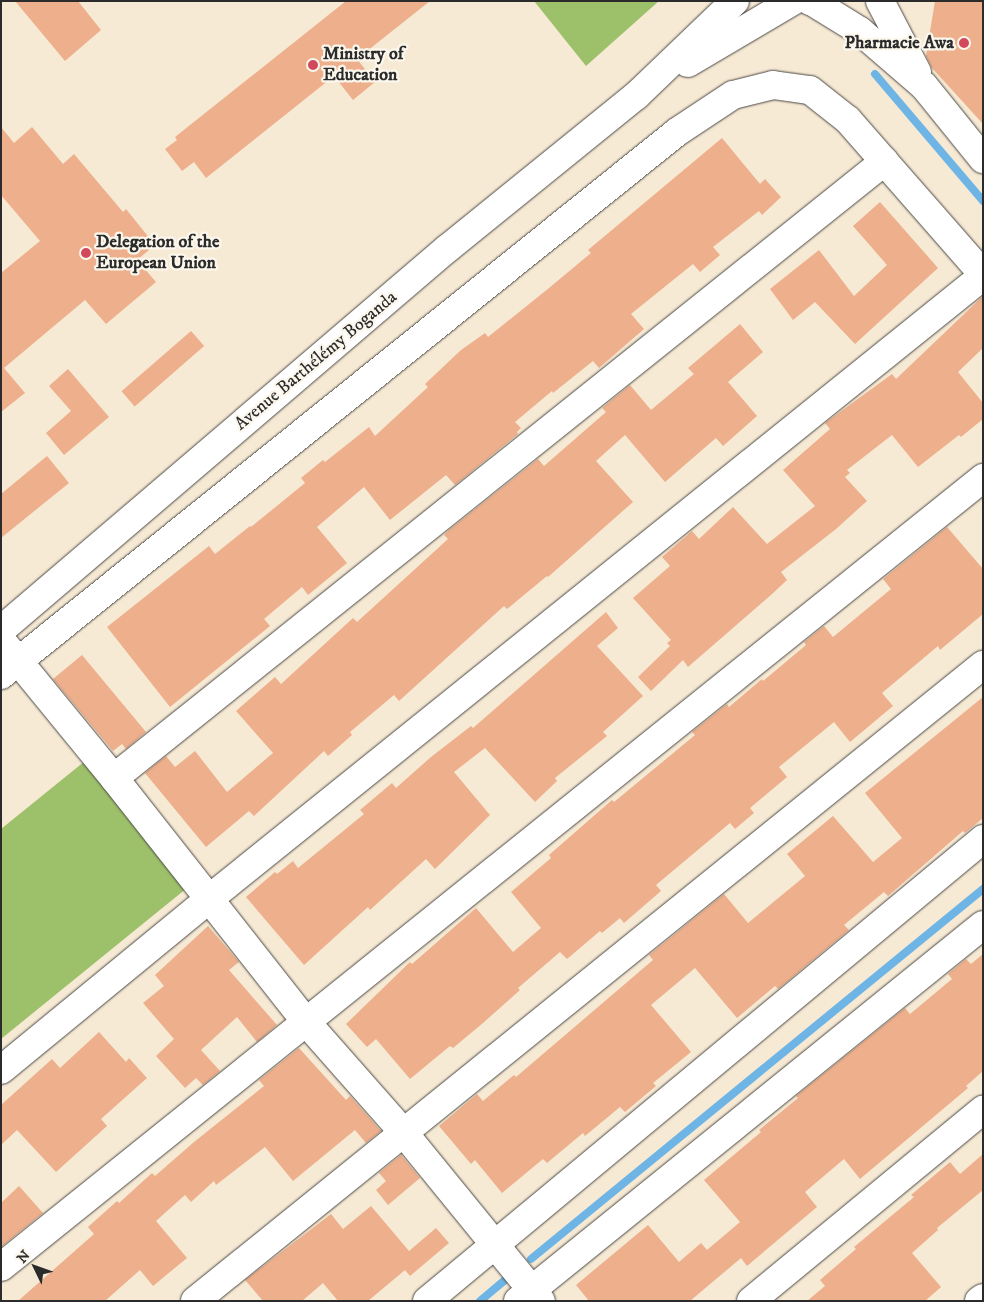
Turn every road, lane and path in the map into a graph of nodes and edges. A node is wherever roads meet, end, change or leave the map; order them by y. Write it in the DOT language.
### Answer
graph roads {
  1 [pos="735,1"];
  2 [pos="793,1"];
  3 [pos="813,1"];
  4 [pos="880,1"];
  5 [pos="924,86"];
  6 [pos="636,96"];
  7 [pos="983,159"];
  8 [pos="885,161"];
  9 [pos="983,275"];
  10 [pos="983,478"];
  11 [pos="1,630"];
  12 [pos="1,640"];
  13 [pos="983,665"];
  14 [pos="10,668"];
  15 [pos="114,778"];
  16 [pos="983,839"];
  17 [pos="209,899"];
  18 [pos="983,925"];
  19 [pos="307,1023"];
  20 [pos="1,1070"];
  21 [pos="983,1110"];
  22 [pos="403,1132"];
  23 [pos="495,1246"];
  24 [pos="1,1267"];
  25 [pos="530,1297"];
  26 [pos="983,1298"];
  27 [pos="195,1301"];
  28 [pos="428,1301"];
  29 [pos="751,1301"];
  30 [pos="979,1301"];
  1 -- 6 [label="street, Avenue Barthélémy Boganda"];
  2 -- 6 [label="street, Avenue Barthélémy Boganda"];
  3 -- 5 [label="street"];
  4 -- 5 [label="street"];
  5 -- 7 [label="street"];
  6 -- 11 [label="street, Avenue Barthélémy Boganda"];
  8 -- 9 [label="street"];
  8 -- 14 [label="street"];
  8 -- 15 [label="street"];
  9 -- 17 [label="street"];
  10 -- 19 [label="street"];
  12 -- 14 [label="street"];
  13 -- 22 [label="street"];
  14 -- 15 [label="street"];
  15 -- 17 [label="street"];
  16 -- 23 [label="street"];
  17 -- 19 [label="street"];
  17 -- 20 [label="street"];
  18 -- 25 [label="street"];
  19 -- 22 [label="street"];
  19 -- 24 [label="street"];
  21 -- 29 [label="street"];
  22 -- 23 [label="street"];
  22 -- 27 [label="street"];
  23 -- 25 [label="street"];
  23 -- 28 [label="street"];
  26 -- 30 [label="street"];
}
